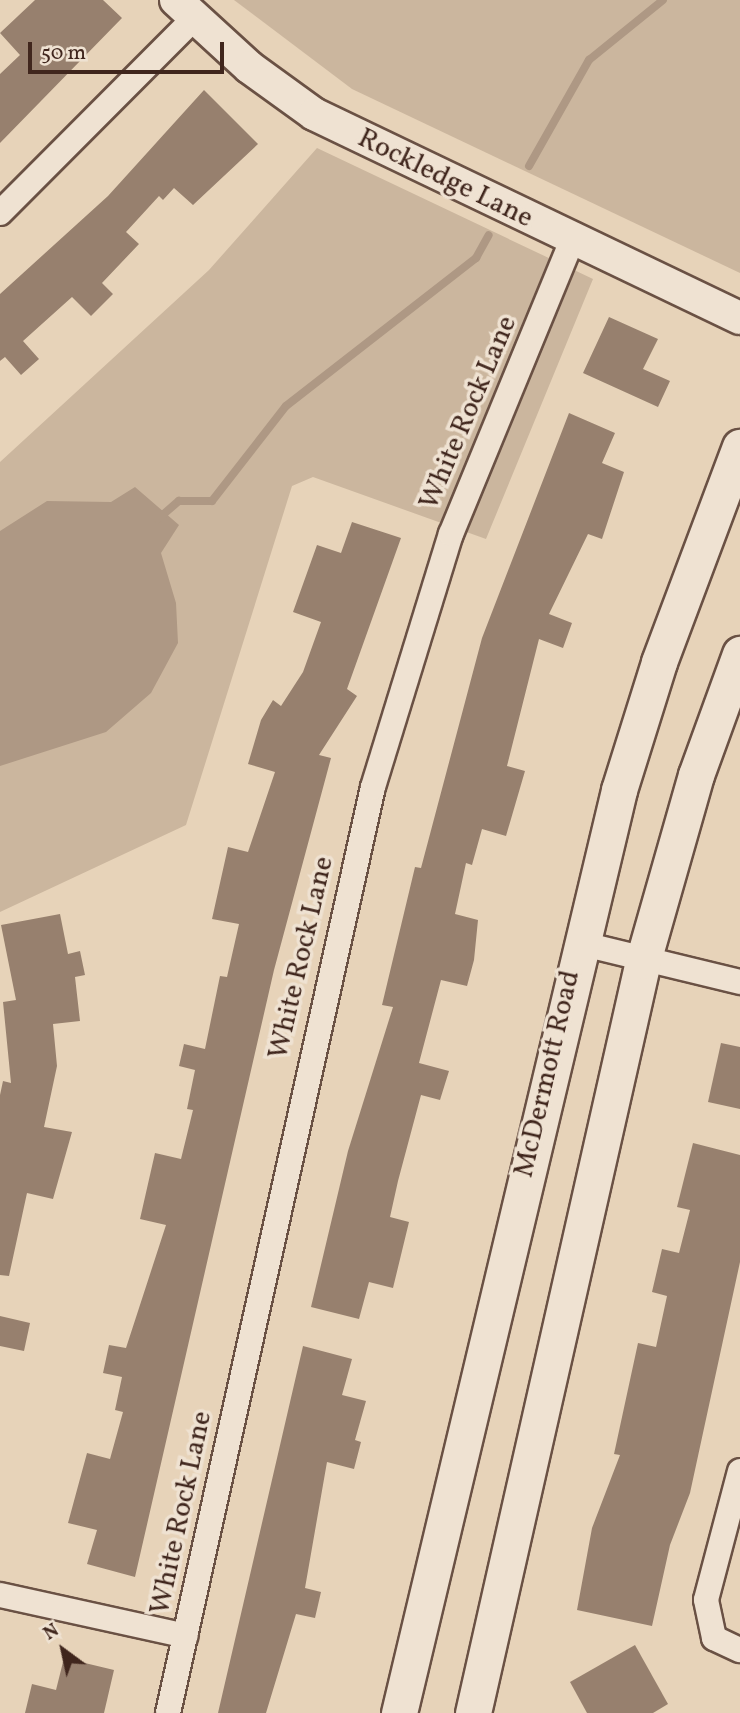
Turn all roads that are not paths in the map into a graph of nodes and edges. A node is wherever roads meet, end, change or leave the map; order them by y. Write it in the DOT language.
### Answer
graph roads {
  1 [pos="184,10"];
  2 [pos="0,213"];
  3 [pos="572,241"];
  4 [pos="740,318"];
  5 [pos="740,447"];
  6 [pos="740,654"];
  7 [pos="579,943"];
  8 [pos="643,961"];
  9 [pos="740,982"];
  10 [pos="740,1471"];
  11 [pos="0,1595"];
  12 [pos="186,1636"];
  13 [pos="740,1650"];
  14 [pos="168,1713"];
  15 [pos="399,1713"];
  16 [pos="473,1713"];
  1 -- 2 [label="street"];
  1 -- 3 [label="street, Rockledge Lane"];
  3 -- 4 [label="street, Rockledge Lane"];
  3 -- 12 [label="street, White Rock Lane"];
  5 -- 7 [label="main road, McDermott Road"];
  6 -- 8 [label="main road"];
  7 -- 8 [label="street"];
  7 -- 15 [label="main road, McDermott Road"];
  8 -- 9 [label="street"];
  8 -- 16 [label="main road"];
  10 -- 13 [label="street"];
  11 -- 12 [label="street"];
  12 -- 14 [label="street, White Rock Lane"];
}
